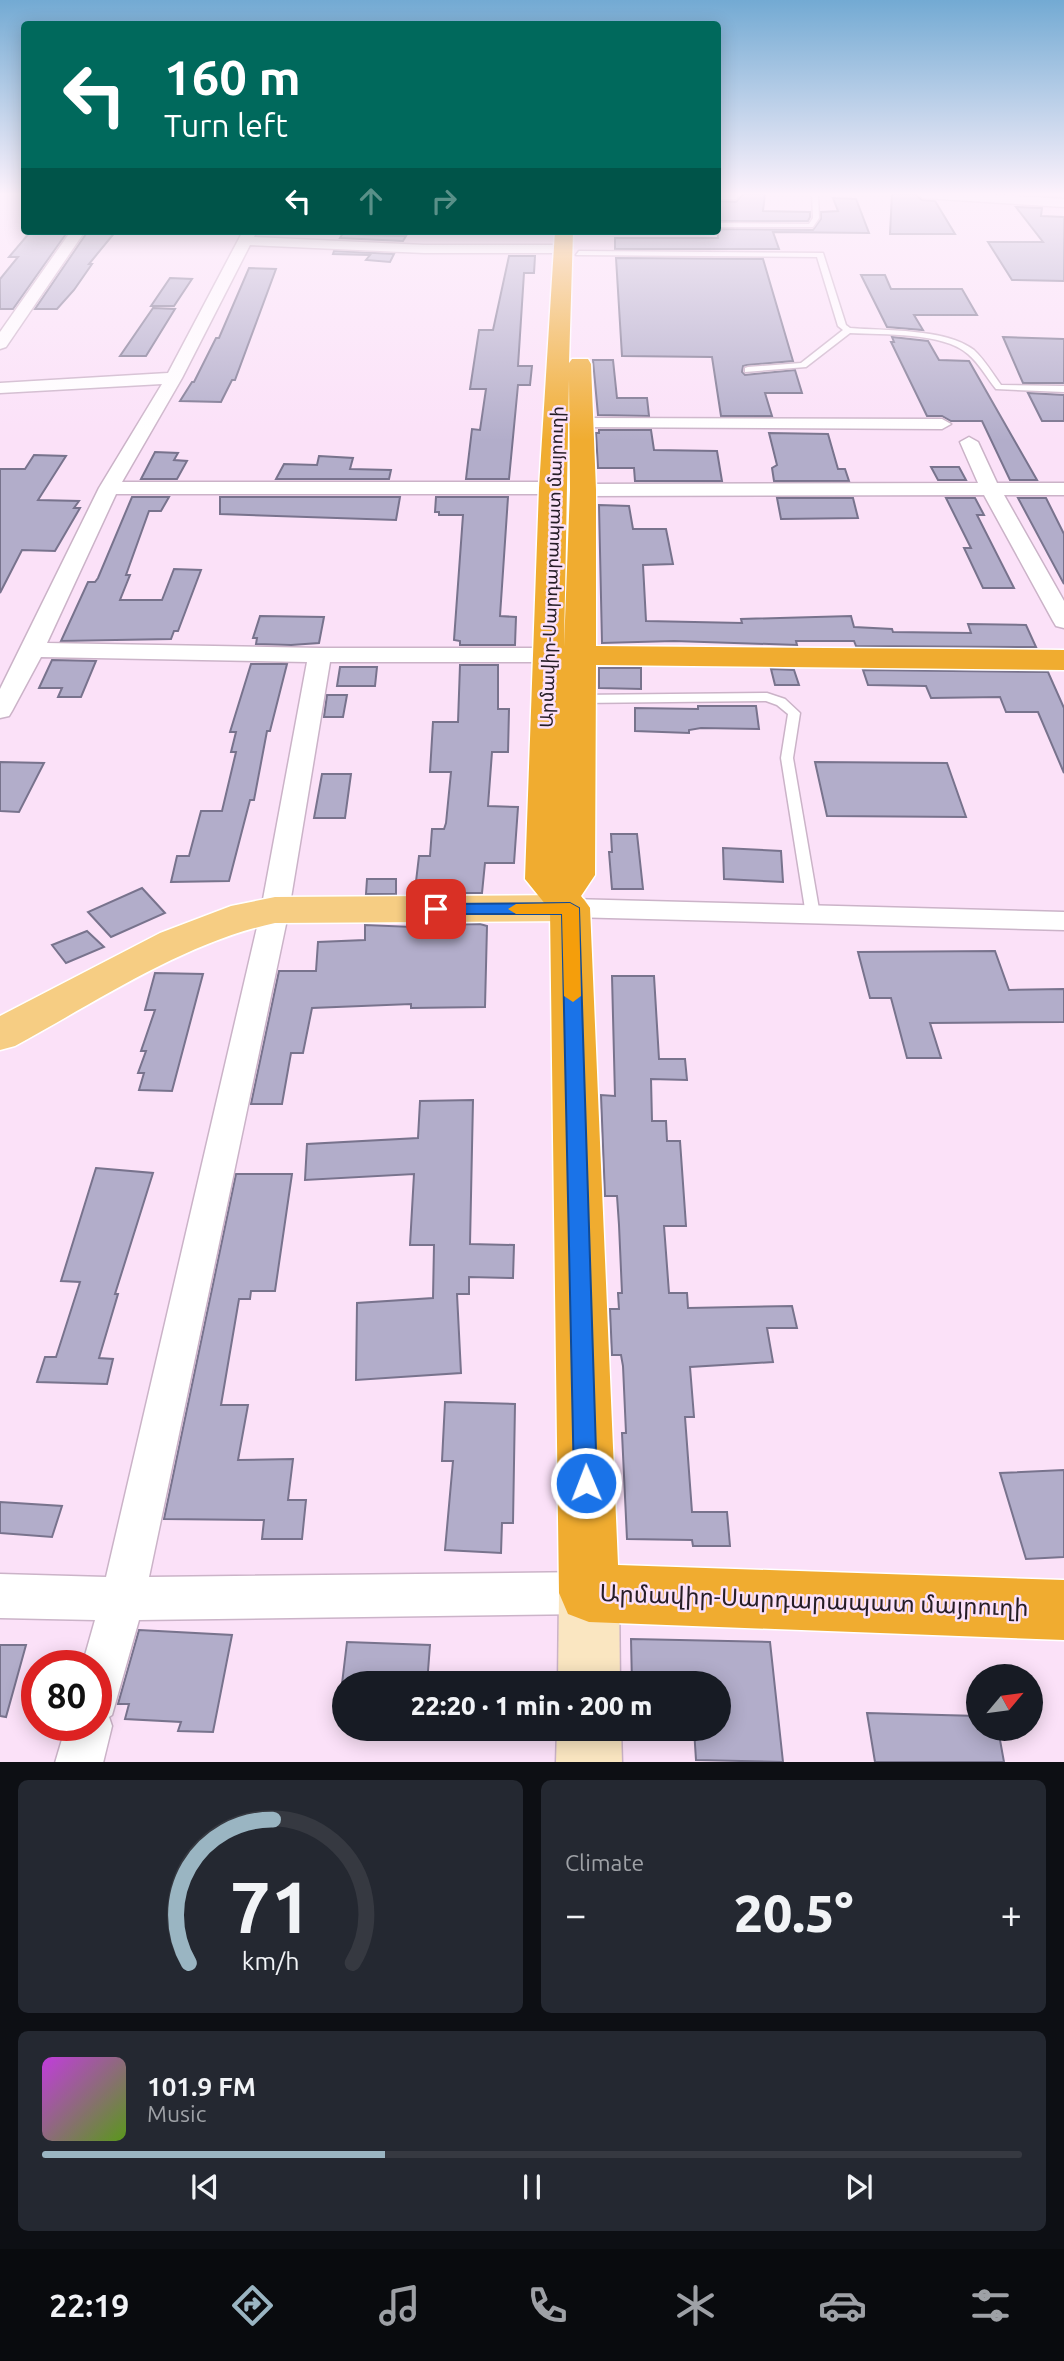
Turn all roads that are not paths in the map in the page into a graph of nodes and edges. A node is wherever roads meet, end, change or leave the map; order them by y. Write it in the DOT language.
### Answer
graph roads {
  1 [pos="47,276"];
  2 [pos="226,276"];
  3 [pos="570,276"];
  4 [pos="826,276"];
  5 [pos="570,310"];
  6 [pos="848,330"];
  7 [pos="0,344"];
  8 [pos="748,370"];
  9 [pos="174,378"];
  10 [pos="0,388"];
  11 [pos="1064,389"];
  12 [pos="582,423"];
  13 [pos="942,424"];
  14 [pos="969,442"];
  15 [pos="109,488"];
  16 [pos="552,488"];
  17 [pos="990,488"];
  18 [pos="1064,489"];
  19 [pos="583,490"];
  20 [pos="1064,621"];
  21 [pos="33,650"];
  22 [pos="547,654"];
  23 [pos="320,655"];
  24 [pos="580,655"];
  25 [pos="1064,660"];
  26 [pos="579,699"];
  27 [pos="0,710"];
  28 [pos="566,902"];
  29 [pos="275,910"];
  30 [pos="813,915"];
  31 [pos="1064,921"];
  32 [pos="0,1034"];
  33 [pos="589,1593"];
  34 [pos="0,1596"];
  35 [pos="124,1599"];
  36 [pos="1064,1610"];
  37 [pos="110,1650"];
  38 [pos="589,1671"];
  39 [pos="85,1741"];
  40 [pos="589,1741"];
  41 [pos="79,1762"];
  42 [pos="589,1762"];
  1 -- 7 [label="street"];
  2 -- 9 [label="street"];
  3 -- 5 [label="highway, Արմավիր-Սարդարապատ մայրուղի"];
  4 -- 6 [label="lane"];
  5 -- 12 [label="highway, Արմավիր-Սարդարապատ մայրուղի"];
  5 -- 16 [label="highway, Արմավիր-Սարդարապատ մայրուղի"];
  6 -- 8 [label="lane"];
  6 -- 11 [label="lane"];
  9 -- 10 [label="street"];
  9 -- 15 [label="street"];
  12 -- 13 [label="street"];
  12 -- 19 [label="highway, Արմավիր-Սարդարապատ մայրուղի"];
  14 -- 17 [label="street"];
  15 -- 16 [label="street"];
  15 -- 21 [label="street"];
  16 -- 22 [label="highway, Արմավիր-Սարդարապատ մայրուղի"];
  17 -- 18 [label="street"];
  17 -- 19 [label="street"];
  17 -- 20 [label="street"];
  19 -- 24 [label="highway, Արմավիր-Սարդարապատ մայրուղի"];
  21 -- 23 [label="street"];
  21 -- 27 [label="street"];
  22 -- 23 [label="street"];
  22 -- 28 [label="highway, Արմավիր-Սարդարապատ մայրուղի"];
  23 -- 29 [label="street"];
  24 -- 25 [label="highway, Արմավիր-Սարդարապատ մայրուղի"];
  24 -- 26 [label="highway, Արմավիր-Սարդարապատ մայրուղի"];
  26 -- 28 [label="highway, Արմավիր-Սարդարապատ մայրուղի"];
  26 -- 30 [label="lane"];
  28 -- 29 [label="main road"];
  28 -- 30 [label="street"];
  28 -- 33 [label="highway, Արմավիր-Սարդարապատ մայրուղի"];
  29 -- 32 [label="main road"];
  29 -- 35 [label="street"];
  30 -- 31 [label="street"];
  33 -- 35 [label="street"];
  33 -- 36 [label="highway, Արմավիր-Սարդարապատ մայրուղի"];
  33 -- 38 [label="main road"];
  34 -- 35 [label="street"];
  35 -- 37 [label="street"];
  39 -- 41 [label="street"];
  40 -- 42 [label="main road"];
}
